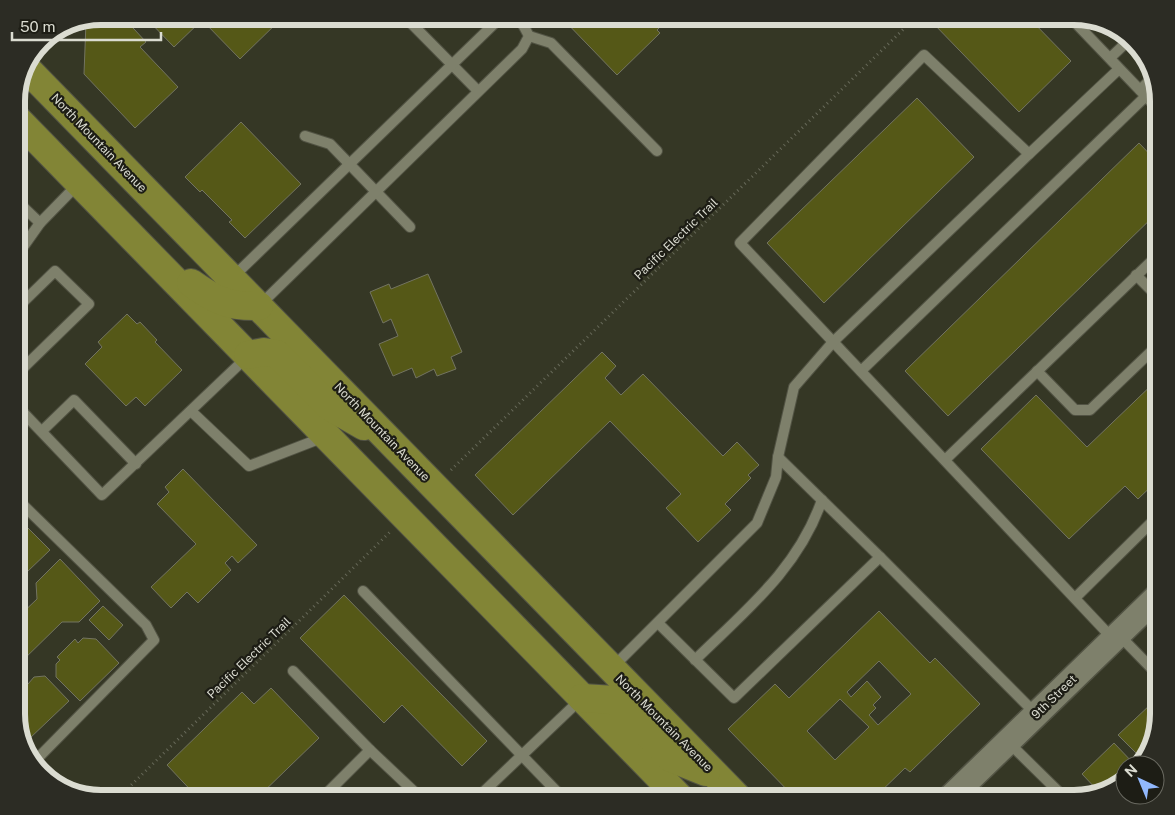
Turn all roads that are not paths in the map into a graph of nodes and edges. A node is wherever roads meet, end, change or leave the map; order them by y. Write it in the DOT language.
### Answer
graph roads {
  1 [pos="413,25"];
  2 [pos="493,25"];
  3 [pos="523,25"];
  4 [pos="1078,25"];
  5 [pos="529,36"];
  6 [pos="1124,44"];
  7 [pos="1110,58"];
  8 [pos="452,66"];
  9 [pos="1119,68"];
  10 [pos="31,73"];
  11 [pos="1148,85"];
  12 [pos="478,91"];
  13 [pos="1143,93"];
  14 [pos="1150,100"];
  15 [pos="25,130"];
  16 [pos="305,136"];
  17 [pos="657,151"];
  18 [pos="1029,154"];
  19 [pos="350,165"];
  20 [pos="78,184"];
  21 [pos="376,192"];
  22 [pos="25,209"];
  23 [pos="40,223"];
  24 [pos="410,226"];
  25 [pos="25,244"];
  26 [pos="140,247"];
  27 [pos="1150,262"];
  28 [pos="1136,275"];
  29 [pos="232,278"];
  30 [pos="1150,289"];
  31 [pos="25,300"];
  32 [pos="259,306"];
  33 [pos="833,342"];
  34 [pos="1150,353"];
  35 [pos="248,355"];
  36 [pos="25,366"];
  37 [pos="861,371"];
  38 [pos="1037,371"];
  39 [pos="191,411"];
  40 [pos="25,414"];
  41 [pos="42,431"];
  42 [pos="384,435"];
  43 [pos="327,436"];
  44 [pos="778,457"];
  45 [pos="945,460"];
  46 [pos="136,464"];
  47 [pos="822,500"];
  48 [pos="25,507"];
  49 [pos="1150,524"];
  50 [pos="434,546"];
  51 [pos="880,557"];
  52 [pos="363,590"];
  53 [pos="1075,598"];
  54 [pos="1150,604"];
  55 [pos="658,623"];
  56 [pos="1116,637"];
  57 [pos="695,660"];
  58 [pos="1150,668"];
  59 [pos="610,669"];
  60 [pos="293,671"];
  61 [pos="582,698"];
  62 [pos="1036,714"];
  63 [pos="1007,742"];
  64 [pos="370,750"];
  65 [pos="522,755"];
  66 [pos="39,757"];
  67 [pos="716,776"];
  68 [pos="330,790"];
  69 [pos="412,790"];
  70 [pos="485,790"];
  71 [pos="555,790"];
  72 [pos="672,790"];
  73 [pos="730,790"];
  74 [pos="958,790"];
  75 [pos="1057,790"];
  1 -- 8 [label="lane"];
  2 -- 8 [label="lane"];
  3 -- 5 [label="lane"];
  4 -- 7 [label="lane"];
  5 -- 12 [label="lane"];
  5 -- 17 [label="lane"];
  6 -- 7 [label="lane"];
  7 -- 9 [label="lane"];
  8 -- 12 [label="lane"];
  8 -- 19 [label="lane"];
  9 -- 13 [label="lane"];
  9 -- 18 [label="lane"];
  10 -- 29 [label="main road, North Mountain Avenue"];
  11 -- 13 [label="lane"];
  12 -- 21 [label="lane"];
  13 -- 14 [label="lane"];
  13 -- 37 [label="lane"];
  15 -- 20 [label="main road"];
  16 -- 19 [label="lane"];
  18 -- 33 [label="lane"];
  18 -- 33 [label="lane"];
  19 -- 21 [label="lane"];
  19 -- 29 [label="lane"];
  20 -- 23 [label="lane"];
  20 -- 26 [label="main road"];
  21 -- 24 [label="lane"];
  21 -- 32 [label="lane"];
  22 -- 23 [label="lane"];
  23 -- 25 [label="lane"];
  26 -- 32 [label="main road"];
  26 -- 35 [label="main road"];
  27 -- 28 [label="lane"];
  28 -- 30 [label="lane"];
  28 -- 38 [label="lane"];
  29 -- 32 [label="main road, North Mountain Avenue"];
  31 -- 36 [label="lane"];
  32 -- 42 [label="main road, North Mountain Avenue"];
  33 -- 37 [label="lane"];
  33 -- 44 [label="lane"];
  34 -- 38 [label="lane"];
  35 -- 39 [label="lane"];
  35 -- 42 [label="main road"];
  35 -- 43 [label="main road"];
  37 -- 45 [label="lane"];
  38 -- 45 [label="lane"];
  39 -- 43 [label="lane"];
  39 -- 46 [label="lane"];
  40 -- 41 [label="lane"];
  41 -- 46 [label="lane"];
  41 -- 46 [label="lane"];
  42 -- 59 [label="main road, North Mountain Avenue"];
  43 -- 50 [label="main road"];
  44 -- 47 [label="lane"];
  44 -- 55 [label="lane"];
  45 -- 53 [label="lane"];
  47 -- 51 [label="lane"];
  47 -- 57 [label="lane"];
  48 -- 66 [label="lane"];
  49 -- 53 [label="lane"];
  50 -- 59 [label="main road"];
  50 -- 61 [label="main road"];
  51 -- 57 [label="lane"];
  51 -- 62 [label="lane"];
  52 -- 65 [label="lane"];
  53 -- 56 [label="lane"];
  54 -- 56 [label="street, 9th Street"];
  55 -- 57 [label="lane"];
  55 -- 59 [label="lane"];
  56 -- 58 [label="lane"];
  56 -- 62 [label="street, 9th Street"];
  59 -- 67 [label="main road, North Mountain Avenue"];
  60 -- 64 [label="lane"];
  61 -- 65 [label="lane"];
  61 -- 67 [label="main road"];
  61 -- 72 [label="main road"];
  62 -- 63 [label="street, 9th Street"];
  63 -- 74 [label="street, 9th Street"];
  63 -- 75 [label="lane"];
  64 -- 68 [label="lane"];
  64 -- 69 [label="lane"];
  65 -- 70 [label="lane"];
  65 -- 71 [label="lane"];
  67 -- 73 [label="main road, North Mountain Avenue"];
}
